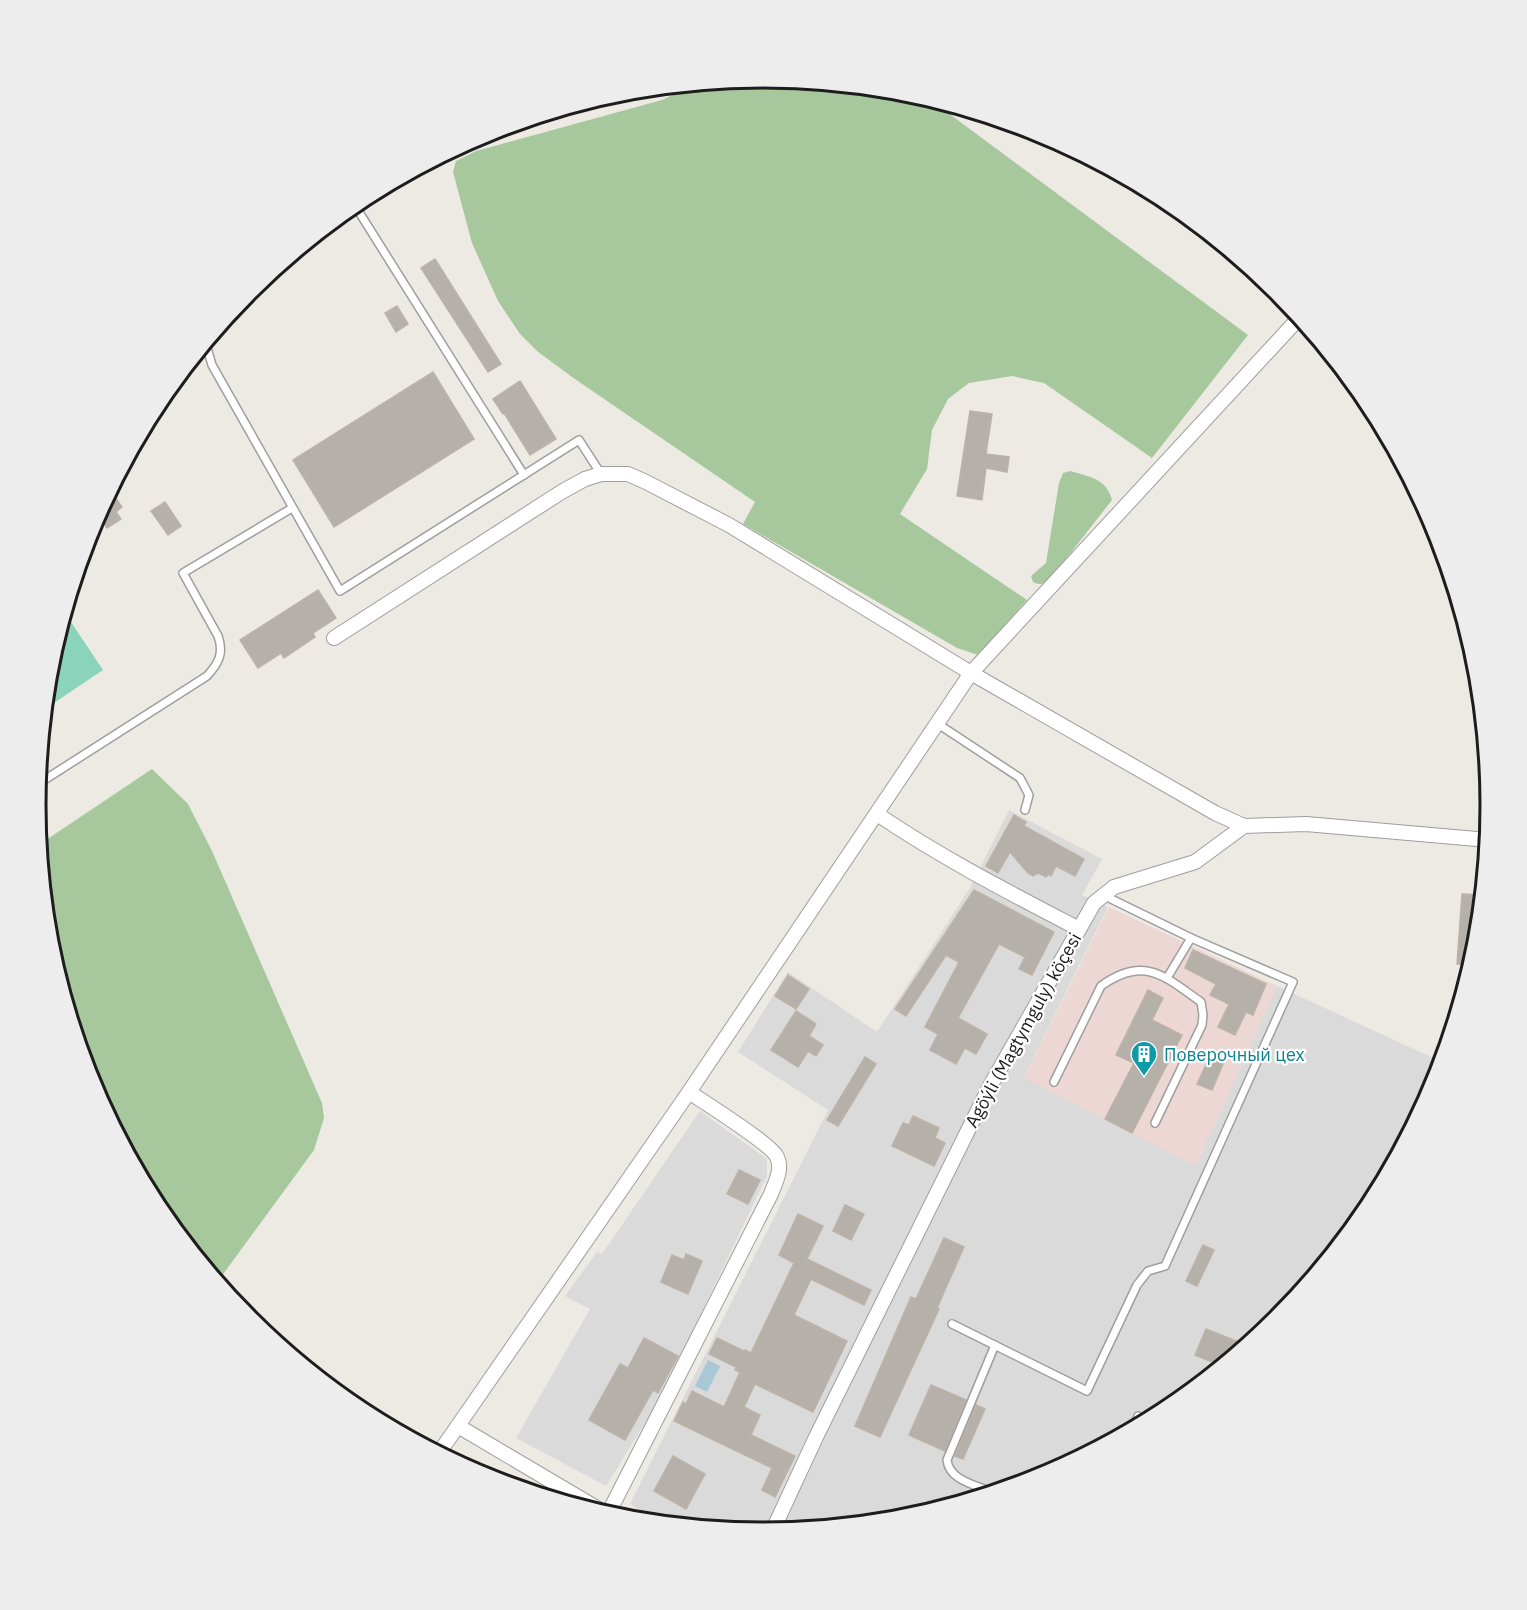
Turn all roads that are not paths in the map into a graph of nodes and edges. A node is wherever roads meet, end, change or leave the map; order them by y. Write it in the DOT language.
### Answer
graph roads {
  1 [pos="360,213"];
  2 [pos="1295,324"];
  3 [pos="208,352"];
  4 [pos="601,474"];
  5 [pos="524,475"];
  6 [pos="292,508"];
  7 [pos="334,638"];
  8 [pos="971,673"];
  9 [pos="938,724"];
  10 [pos="47,778"];
  11 [pos="1025,810"];
  12 [pos="877,814"];
  13 [pos="1244,826"];
  14 [pos="1479,839"];
  15 [pos="1103,895"];
  16 [pos="1079,928"];
  17 [pos="1191,938"];
  18 [pos="1167,978"];
  19 [pos="1054,1082"];
  20 [pos="689,1092"];
  21 [pos="1155,1123"];
  22 [pos="952,1324"];
  23 [pos="995,1345"];
  24 [pos="458,1426"];
  25 [pos="443,1447"];
  26 [pos="982,1488"];
  27 [pos="580,1498"];
  28 [pos="611,1505"];
  29 [pos="777,1521"];
  1 -- 5 [label="lane"];
  2 -- 8 [label="street"];
  3 -- 6 [label="lane"];
  4 -- 5 [label="lane"];
  4 -- 7 [label="street"];
  4 -- 8 [label="street"];
  5 -- 6 [label="lane"];
  6 -- 10 [label="lane"];
  8 -- 9 [label="street"];
  8 -- 13 [label="street"];
  9 -- 11 [label="lane"];
  9 -- 12 [label="street"];
  12 -- 16 [label="street"];
  12 -- 20 [label="street"];
  13 -- 14 [label="street"];
  13 -- 15 [label="street, Agöýli (Magtymguly) köçesi"];
  15 -- 16 [label="street, Agöýli (Magtymguly) köçesi"];
  15 -- 17 [label="lane"];
  16 -- 29 [label="street, Agöýli (Magtymguly) köçesi"];
  17 -- 18 [label="lane"];
  17 -- 23 [label="lane"];
  18 -- 19 [label="lane"];
  18 -- 21 [label="lane"];
  20 -- 24 [label="street"];
  20 -- 28 [label="street"];
  22 -- 23 [label="lane"];
  23 -- 26 [label="lane"];
  24 -- 25 [label="street"];
  24 -- 27 [label="street"];
}
